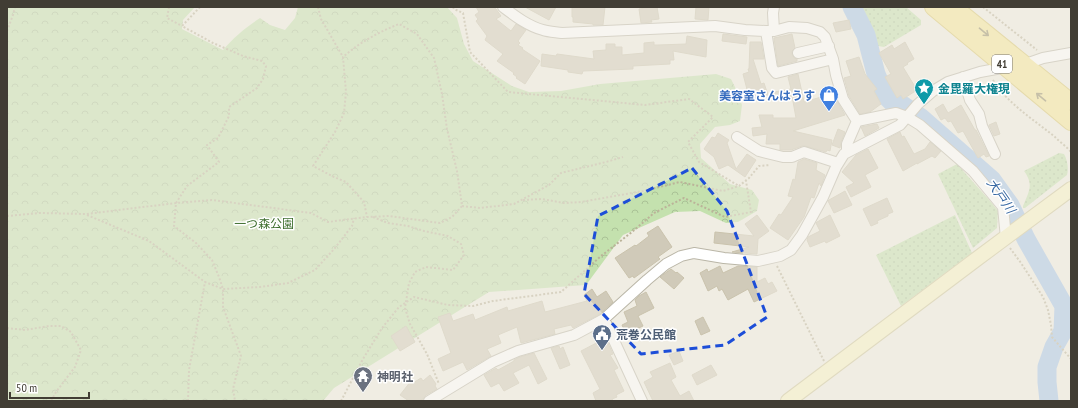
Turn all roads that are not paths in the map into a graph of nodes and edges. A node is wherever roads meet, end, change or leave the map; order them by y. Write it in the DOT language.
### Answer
graph roads {
  1 [pos="503,7"];
  2 [pos="774,7"];
  3 [pos="933,7"];
  4 [pos="954,7"];
  5 [pos="770,31"];
  6 [pos="829,46"];
  7 [pos="798,53"];
  8 [pos="1071,53"];
  9 [pos="832,59"];
  10 [pos="1025,65"];
  11 [pos="1005,67"];
  12 [pos="964,77"];
  13 [pos="1071,102"];
  14 [pos="908,116"];
  15 [pos="857,121"];
  16 [pos="1071,122"];
  17 [pos="737,137"];
  18 [pos="847,152"];
  19 [pos="995,154"];
  20 [pos="838,163"];
  21 [pos="1071,190"];
  22 [pos="1014,232"];
  23 [pos="604,319"];
  24 [pos="429,401"];
  25 [pos="642,401"];
  26 [pos="788,401"];
  1 -- 5 [label="street"];
  2 -- 5 [label="street"];
  3 -- 11 [label="main road, 41"];
  4 -- 10 [label="main road, 41, one-way"];
  5 -- 6 [label="street"];
  5 -- 9 [label="street"];
  6 -- 7 [label="street"];
  6 -- 9 [label="street"];
  8 -- 10 [label="street"];
  9 -- 15 [label="street"];
  10 -- 11 [label="street"];
  10 -- 13 [label="main road, 41"];
  11 -- 12 [label="street"];
  16 -- 11 [label="main road, 41, one-way"];
  12 -- 14 [label="street"];
  12 -- 19 [label="street"];
  14 -- 15 [label="street"];
  14 -- 18 [label="street"];
  14 -- 22 [label="street"];
  15 -- 18 [label="street"];
  17 -- 20 [label="street"];
  18 -- 20 [label="street"];
  20 -- 23 [label="street"];
  21 -- 22 [label="street"];
  22 -- 26 [label="street"];
  23 -- 24 [label="street"];
  23 -- 25 [label="street"];
}
